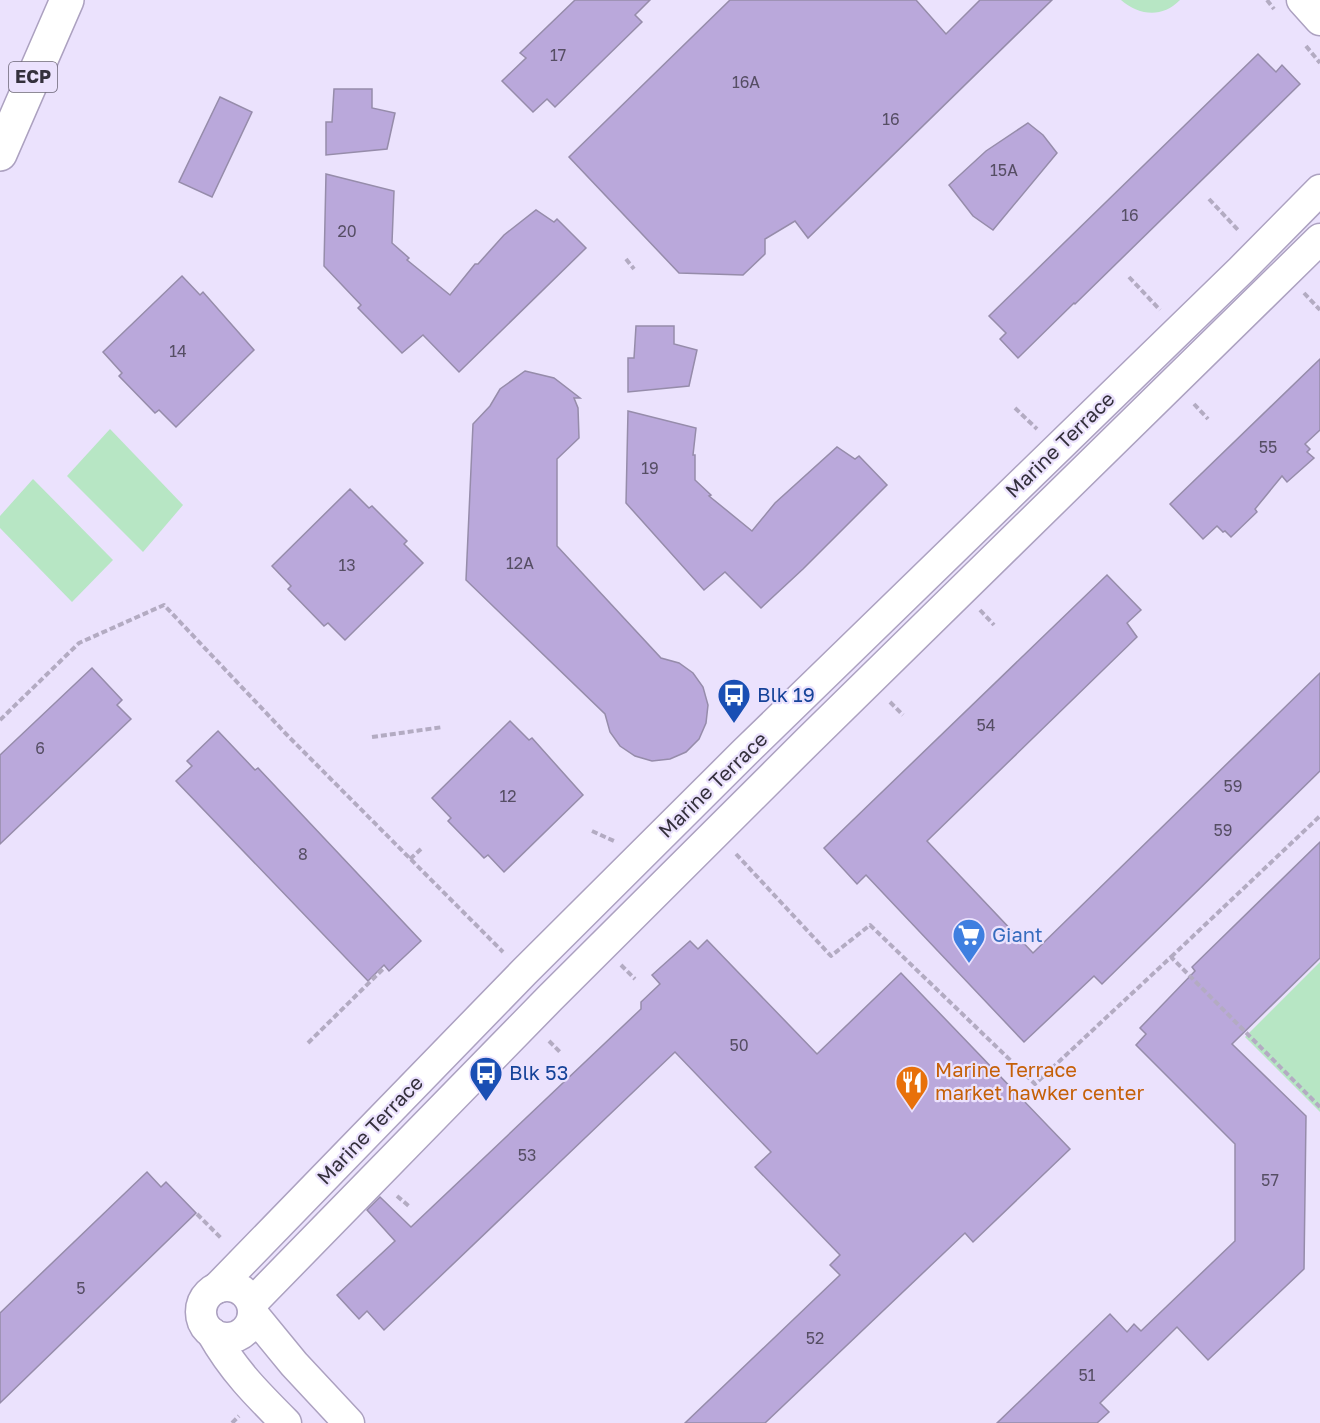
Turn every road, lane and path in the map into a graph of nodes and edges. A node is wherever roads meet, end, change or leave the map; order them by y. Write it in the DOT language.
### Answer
graph roads {
  1 [pos="67,0"];
  2 [pos="1302,0"];
  3 [pos="1320,20"];
  4 [pos="0,154"];
  5 [pos="1320,190"];
  6 [pos="1209,199"];
  7 [pos="1244,236"];
  8 [pos="1320,239"];
  9 [pos="626,260"];
  10 [pos="634,268"];
  11 [pos="1129,277"];
  12 [pos="1297,286"];
  13 [pos="1320,310"];
  14 [pos="1162,312"];
  15 [pos="1192,402"];
  16 [pos="1015,408"];
  17 [pos="1208,419"];
  18 [pos="1037,430"];
  19 [pos="889,700"];
  20 [pos="903,715"];
  21 [pos="0,720"];
  22 [pos="443,727"];
  23 [pos="372,737"];
  24 [pos="1320,816"];
  25 [pos="592,831"];
  26 [pos="620,844"];
  27 [pos="421,849"];
  28 [pos="735,854"];
  29 [pos="410,859"];
  30 [pos="506,956"];
  31 [pos="1171,957"];
  32 [pos="384,968"];
  33 [pos="308,1043"];
  34 [pos="1320,1107"];
  35 [pos="197,1214"];
  36 [pos="222,1239"];
  37 [pos="217,1288"];
  38 [pos="253,1308"];
  39 [pos="212,1333"];
  40 [pos="286,1423"];
  41 [pos="349,1423"];
  1 -- 4 [label="highway, ECP"];
  2 -- 3 [label="street"];
  5 -- 37 [label="street, Marine Terrace"];
  6 -- 7 [label="path"];
  8 -- 38 [label="street, Marine Terrace"];
  9 -- 10 [label="path"];
  11 -- 14 [label="path"];
  12 -- 13 [label="path"];
  15 -- 17 [label="path"];
  16 -- 18 [label="path"];
  19 -- 20 [label="path"];
  21 -- 29 [label="path"];
  22 -- 23 [label="path"];
  24 -- 31 [label="path"];
  25 -- 26 [label="path"];
  27 -- 29 [label="path"];
  28 -- 31 [label="path"];
  29 -- 30 [label="path"];
  31 -- 34 [label="path"];
  32 -- 33 [label="path"];
  35 -- 36 [label="path"];
  37 -- 38 [label="street"];
  37 -- 39 [label="street"];
  38 -- 39 [label="street"];
  38 -- 41 [label="street"];
  39 -- 40 [label="street"];
}
